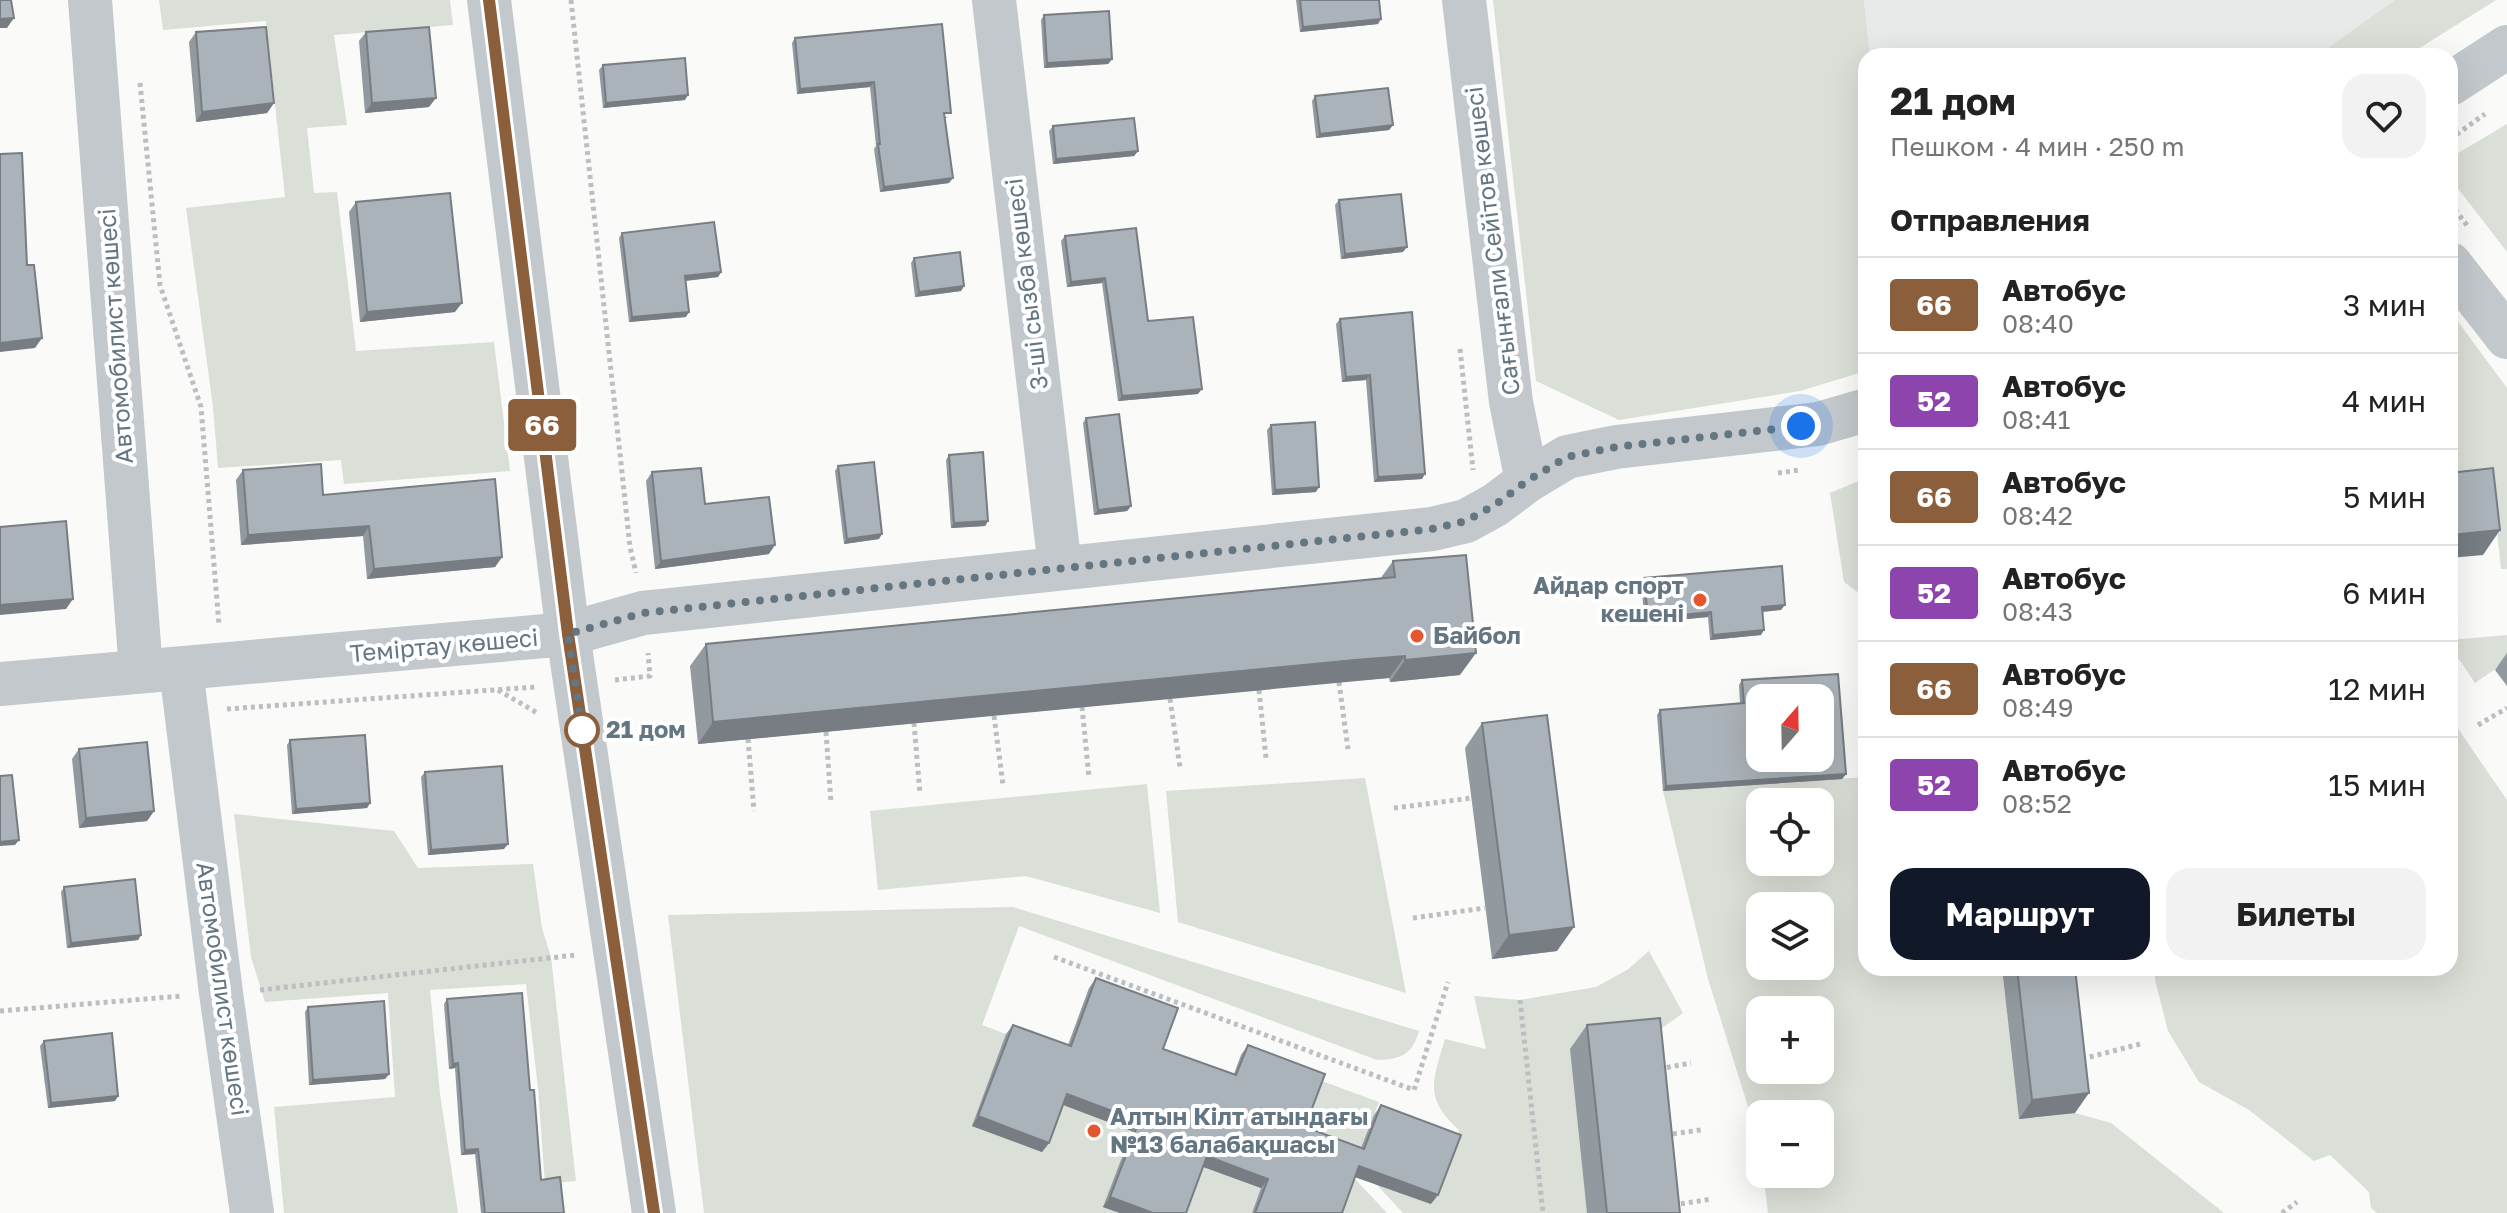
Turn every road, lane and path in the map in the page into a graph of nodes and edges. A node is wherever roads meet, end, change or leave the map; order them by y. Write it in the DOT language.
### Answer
graph roads {
  1 [pos="90,0"];
  2 [pos="489,0"];
  3 [pos="571,0"];
  4 [pos="994,0"];
  5 [pos="1464,0"];
  6 [pos="2507,47"];
  7 [pos="140,79"];
  8 [pos="2458,79"];
  9 [pos="2496,106"];
  10 [pos="2458,133"];
  11 [pos="2458,274"];
  12 [pos="2507,337"];
  13 [pos="1460,345"];
  14 [pos="1858,412"];
  15 [pos="1463,480"];
  16 [pos="1527,481"];
  17 [pos="1060,568"];
  18 [pos="638,585"];
  19 [pos="219,628"];
  20 [pos="568,634"];
  21 [pos="647,651"];
  22 [pos="161,670"];
  23 [pos="602,681"];
  24 [pos="1339,682"];
  25 [pos="0,684"];
  26 [pos="541,687"];
  27 [pos="1259,690"];
  28 [pos="1170,699"];
  29 [pos="1082,707"];
  30 [pos="2507,708"];
  31 [pos="215,710"];
  32 [pos="994,716"];
  33 [pos="914,723"];
  34 [pos="2478,725"];
  35 [pos="826,732"];
  36 [pos="748,739"];
  37 [pos="1348,749"];
  38 [pos="1266,758"];
  39 [pos="1180,767"];
  40 [pos="1089,777"];
  41 [pos="1003,785"];
  42 [pos="920,794"];
  43 [pos="1472,798"];
  44 [pos="831,803"];
  45 [pos="1394,808"];
  46 [pos="754,811"];
  47 [pos="1485,908"];
  48 [pos="1413,918"];
  49 [pos="1054,957"];
  50 [pos="616,961"];
  51 [pos="1448,982"];
  52 [pos="221,993"];
  53 [pos="1520,1000"];
  54 [pos="0,1011"];
  55 [pos="2140,1044"];
  56 [pos="2069,1062"];
  57 [pos="1691,1063"];
  58 [pos="1646,1071"];
  59 [pos="1701,1130"];
  60 [pos="1652,1136"];
  61 [pos="1712,1199"];
  62 [pos="2297,1202"];
  63 [pos="1660,1207"];
  64 [pos="252,1213"];
  65 [pos="654,1213"];
  66 [pos="1543,1213"];
  67 [pos="2282,1213"];
  1 -- 22 [label="street, Автомобилист көшесі"];
  2 -- 20 [label="street"];
  3 -- 18 [label="path"];
  4 -- 17 [label="street, 3-ші сызба көшесі"];
  5 -- 16 [label="street, Сағынғали Сейітов көшесі"];
  6 -- 8 [label="street"];
  7 -- 19 [label="path"];
  9 -- 10 [label="path"];
  11 -- 12 [label="street"];
  13 -- 15 [label="path"];
  14 -- 16 [label="street, Теміртау көшесі"];
  16 -- 17 [label="street, Теміртау көшесі"];
  17 -- 20 [label="street, Теміртау көшесі"];
  20 -- 22 [label="street, Теміртау көшесі"];
  20 -- 50 [label="street"];
  21 -- 23 [label="path"];
  22 -- 25 [label="street, Теміртау көшесі"];
  22 -- 52 [label="street, Автомобилист көшесі"];
  24 -- 37 [label="path"];
  26 -- 31 [label="path"];
  27 -- 38 [label="path"];
  28 -- 39 [label="path"];
  29 -- 40 [label="path"];
  30 -- 34 [label="path"];
  32 -- 41 [label="path"];
  33 -- 42 [label="path"];
  35 -- 44 [label="path"];
  36 -- 46 [label="path"];
  43 -- 45 [label="path"];
  47 -- 48 [label="path"];
  49 -- 51 [label="path"];
  50 -- 52 [label="path"];
  50 -- 65 [label="street"];
  52 -- 54 [label="path"];
  52 -- 64 [label="street, Автомобилист көшесі"];
  53 -- 66 [label="path"];
  55 -- 56 [label="path"];
  57 -- 58 [label="path"];
  59 -- 60 [label="path"];
  61 -- 63 [label="path"];
  62 -- 67 [label="path"];
}
